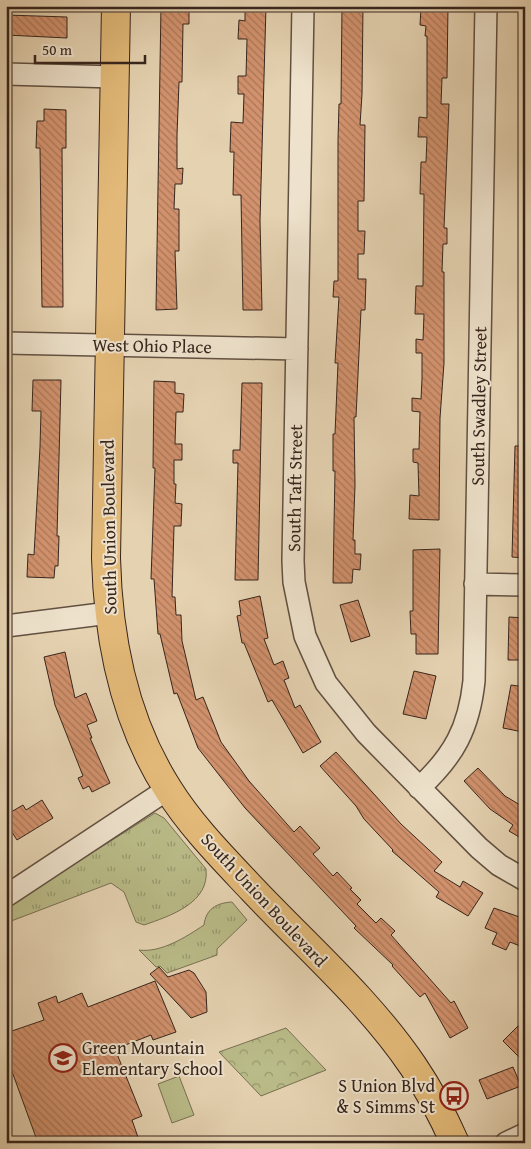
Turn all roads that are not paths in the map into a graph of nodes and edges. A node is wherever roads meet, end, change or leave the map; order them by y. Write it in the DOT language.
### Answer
graph roads {
  1 [pos="116,6"];
  2 [pos="304,6"];
  3 [pos="486,6"];
  4 [pos="6,74"];
  5 [pos="115,77"];
  6 [pos="6,343"];
  7 [pos="110,345"];
  8 [pos="297,349"];
  9 [pos="476,584"];
  10 [pos="525,585"];
  11 [pos="109,613"];
  12 [pos="6,626"];
  13 [pos="419,788"];
  14 [pos="168,790"];
  15 [pos="525,880"];
  16 [pos="6,896"];
  17 [pos="525,1134"];
  18 [pos="455,1143"];
  19 [pos="506,1143"];
  1 -- 5 [label="main road, South Union Boulevard"];
  2 -- 8 [label="street, South Taft Street"];
  3 -- 9 [label="street, South Swadley Street"];
  4 -- 5 [label="street"];
  5 -- 7 [label="main road, South Union Boulevard"];
  6 -- 7 [label="street, West Ohio Place"];
  7 -- 8 [label="street, West Ohio Place"];
  7 -- 11 [label="main road, South Union Boulevard"];
  8 -- 13 [label="street, South Taft Street"];
  9 -- 10 [label="street"];
  9 -- 13 [label="street, South Swadley Street"];
  11 -- 12 [label="street"];
  11 -- 14 [label="main road, South Union Boulevard"];
  13 -- 15 [label="street, South Taft Street"];
  14 -- 16 [label="street"];
  14 -- 18 [label="main road, South Union Boulevard"];
  17 -- 19 [label="street"];
}
